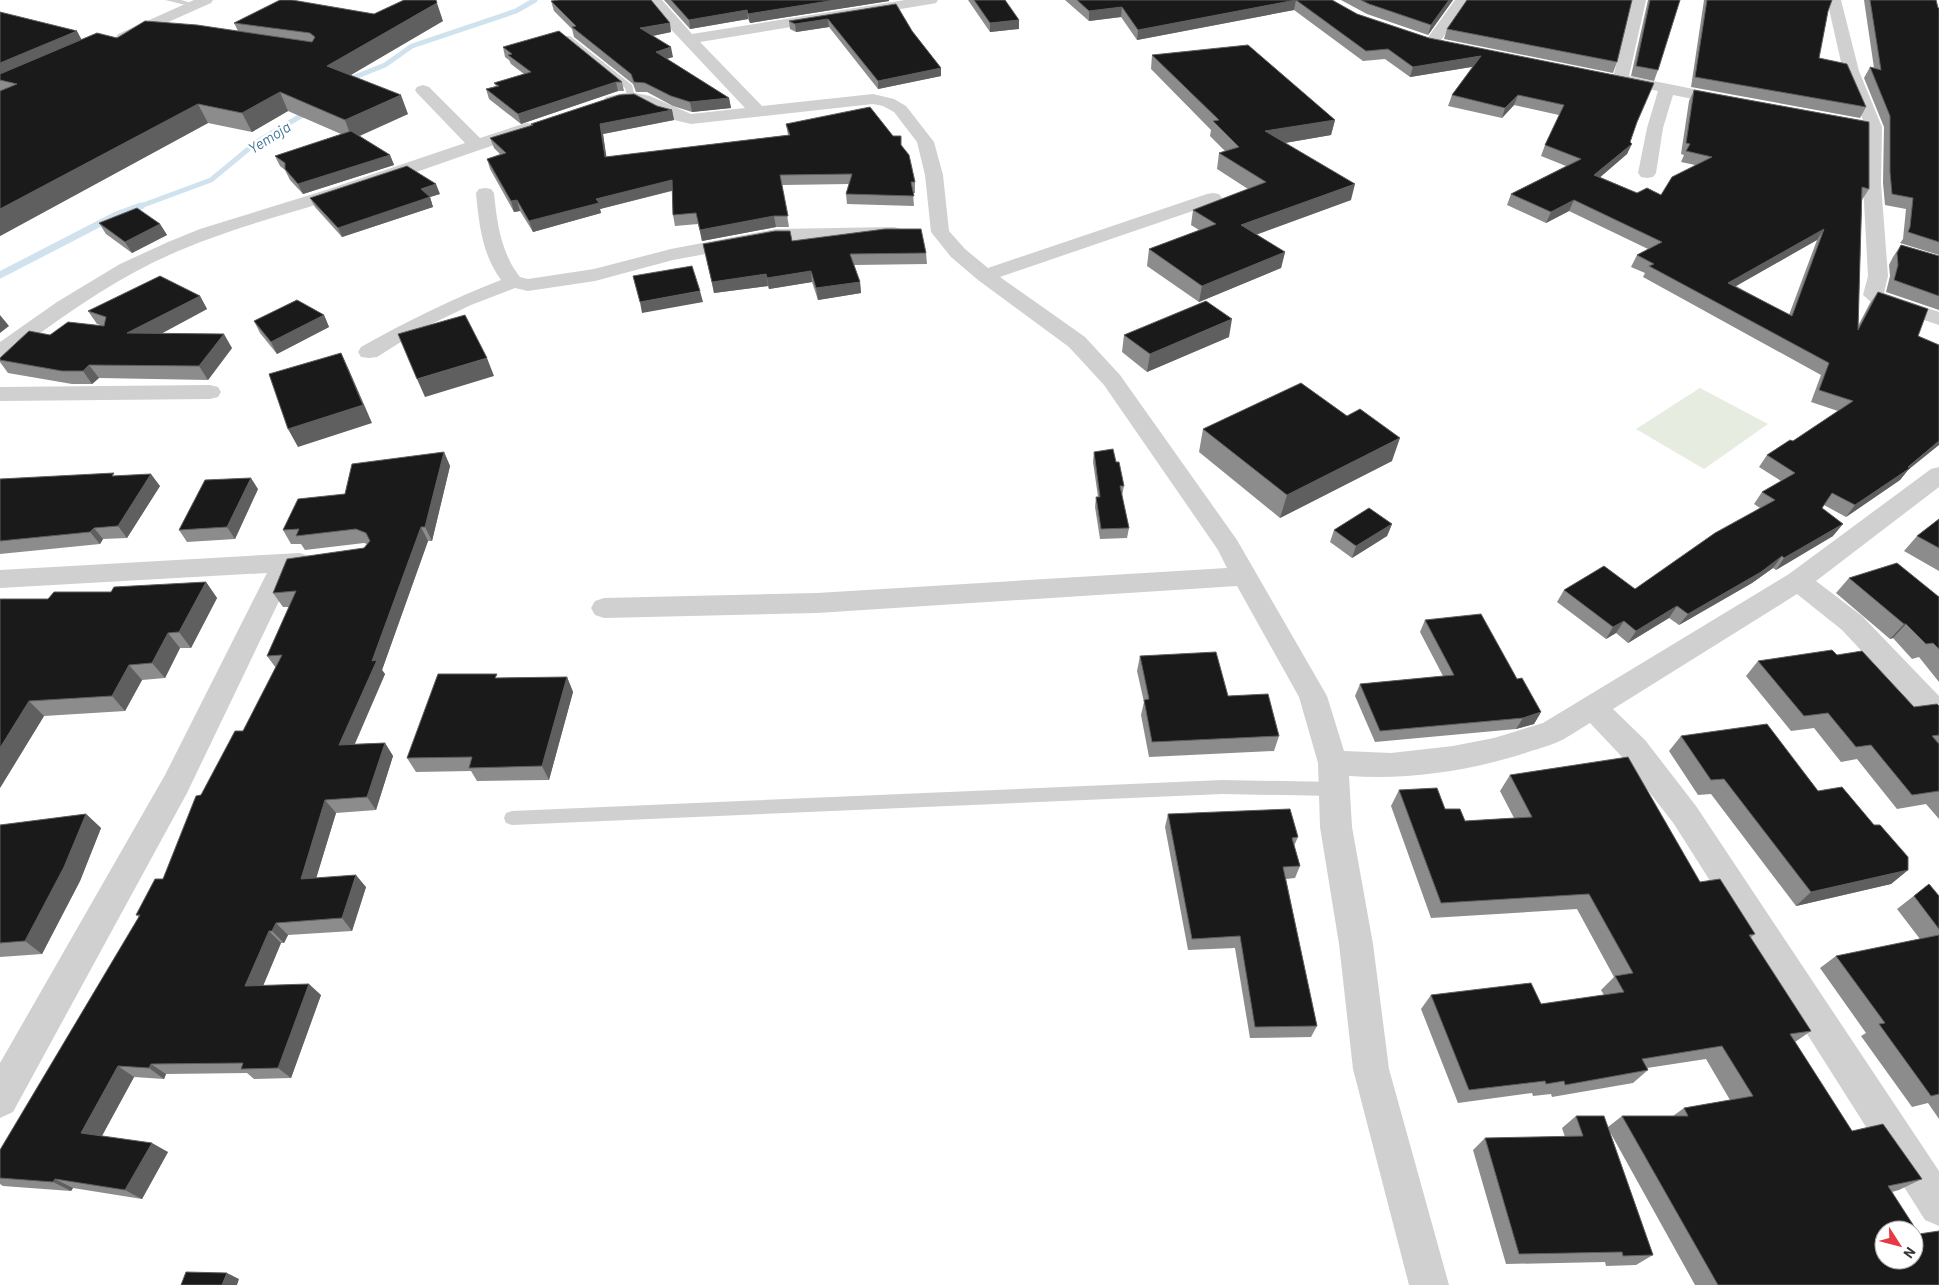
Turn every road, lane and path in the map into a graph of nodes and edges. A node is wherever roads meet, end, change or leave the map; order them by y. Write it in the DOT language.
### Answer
graph roads {
  1 [pos="169,0"];
  2 [pos="655,0"];
  3 [pos="931,0"];
  4 [pos="1462,0"];
  5 [pos="1639,0"];
  6 [pos="1834,0"];
  7 [pos="200,3"];
  8 [pos="139,30"];
  9 [pos="156,32"];
  10 [pos="563,35"];
  11 [pos="1414,37"];
  12 [pos="691,39"];
  13 [pos="113,41"];
  14 [pos="1432,43"];
  15 [pos="1449,46"];
  16 [pos="1596,75"];
  17 [pos="1621,80"];
  18 [pos="423,90"];
  19 [pos="1666,90"];
  20 [pos="632,96"];
  21 [pos="600,104"];
  22 [pos="1742,104"];
  23 [pos="759,113"];
  24 [pos="1818,118"];
  25 [pos="543,122"];
  26 [pos="1874,127"];
  27 [pos="477,144"];
  28 [pos="1647,173"];
  29 [pos="485,193"];
  30 [pos="1213,198"];
  31 [pos="925,232"];
  32 [pos="985,276"];
  33 [pos="513,282"];
  34 [pos="1939,320"];
  35 [pos="0,352"];
  36 [pos="369,352"];
  37 [pos="210,392"];
  38 [pos="0,394"];
  39 [pos="1939,475"];
  40 [pos="324,559"];
  41 [pos="284,564"];
  42 [pos="1245,576"];
  43 [pos="0,579"];
  44 [pos="1798,581"];
  45 [pos="604,608"];
  46 [pos="1593,708"];
  47 [pos="1939,715"];
  48 [pos="1334,776"];
  49 [pos="512,818"];
  50 [pos="0,1099"];
  51 [pos="1939,1206"];
  52 [pos="1429,1285"];
  1 -- 7 [label="lane"];
  2 -- 12 [label="street"];
  3 -- 12 [label="street"];
  4 -- 14 [label="street"];
  5 -- 17 [label="street"];
  6 -- 26 [label="street"];
  7 -- 8 [label="street"];
  8 -- 9 [label="lane"];
  8 -- 13 [label="street"];
  10 -- 20 [label="lane"];
  11 -- 14 [label="street"];
  12 -- 23 [label="street"];
  14 -- 15 [label="street"];
  16 -- 17 [label="street"];
  17 -- 19 [label="street"];
  18 -- 27 [label="street"];
  19 -- 22 [label="street"];
  19 -- 28 [label="street"];
  20 -- 21 [label="street"];
  20 -- 23 [label="street"];
  23 -- 31 [label="street"];
  24 -- 26 [label="street"];
  25 -- 27 [label="street"];
  26 -- 34 [label="street"];
  27 -- 35 [label="street"];
  29 -- 33 [label="street"];
  30 -- 32 [label="street"];
  31 -- 32 [label="street"];
  31 -- 33 [label="street"];
  32 -- 42 [label="street"];
  33 -- 36 [label="street"];
  37 -- 38 [label="street"];
  39 -- 44 [label="street"];
  40 -- 41 [label="street"];
  41 -- 43 [label="street"];
  41 -- 50 [label="street"];
  42 -- 45 [label="street"];
  42 -- 48 [label="street"];
  44 -- 46 [label="street"];
  44 -- 47 [label="street"];
  46 -- 48 [label="street"];
  46 -- 51 [label="street"];
  48 -- 49 [label="lane"];
  48 -- 52 [label="street"];
}
